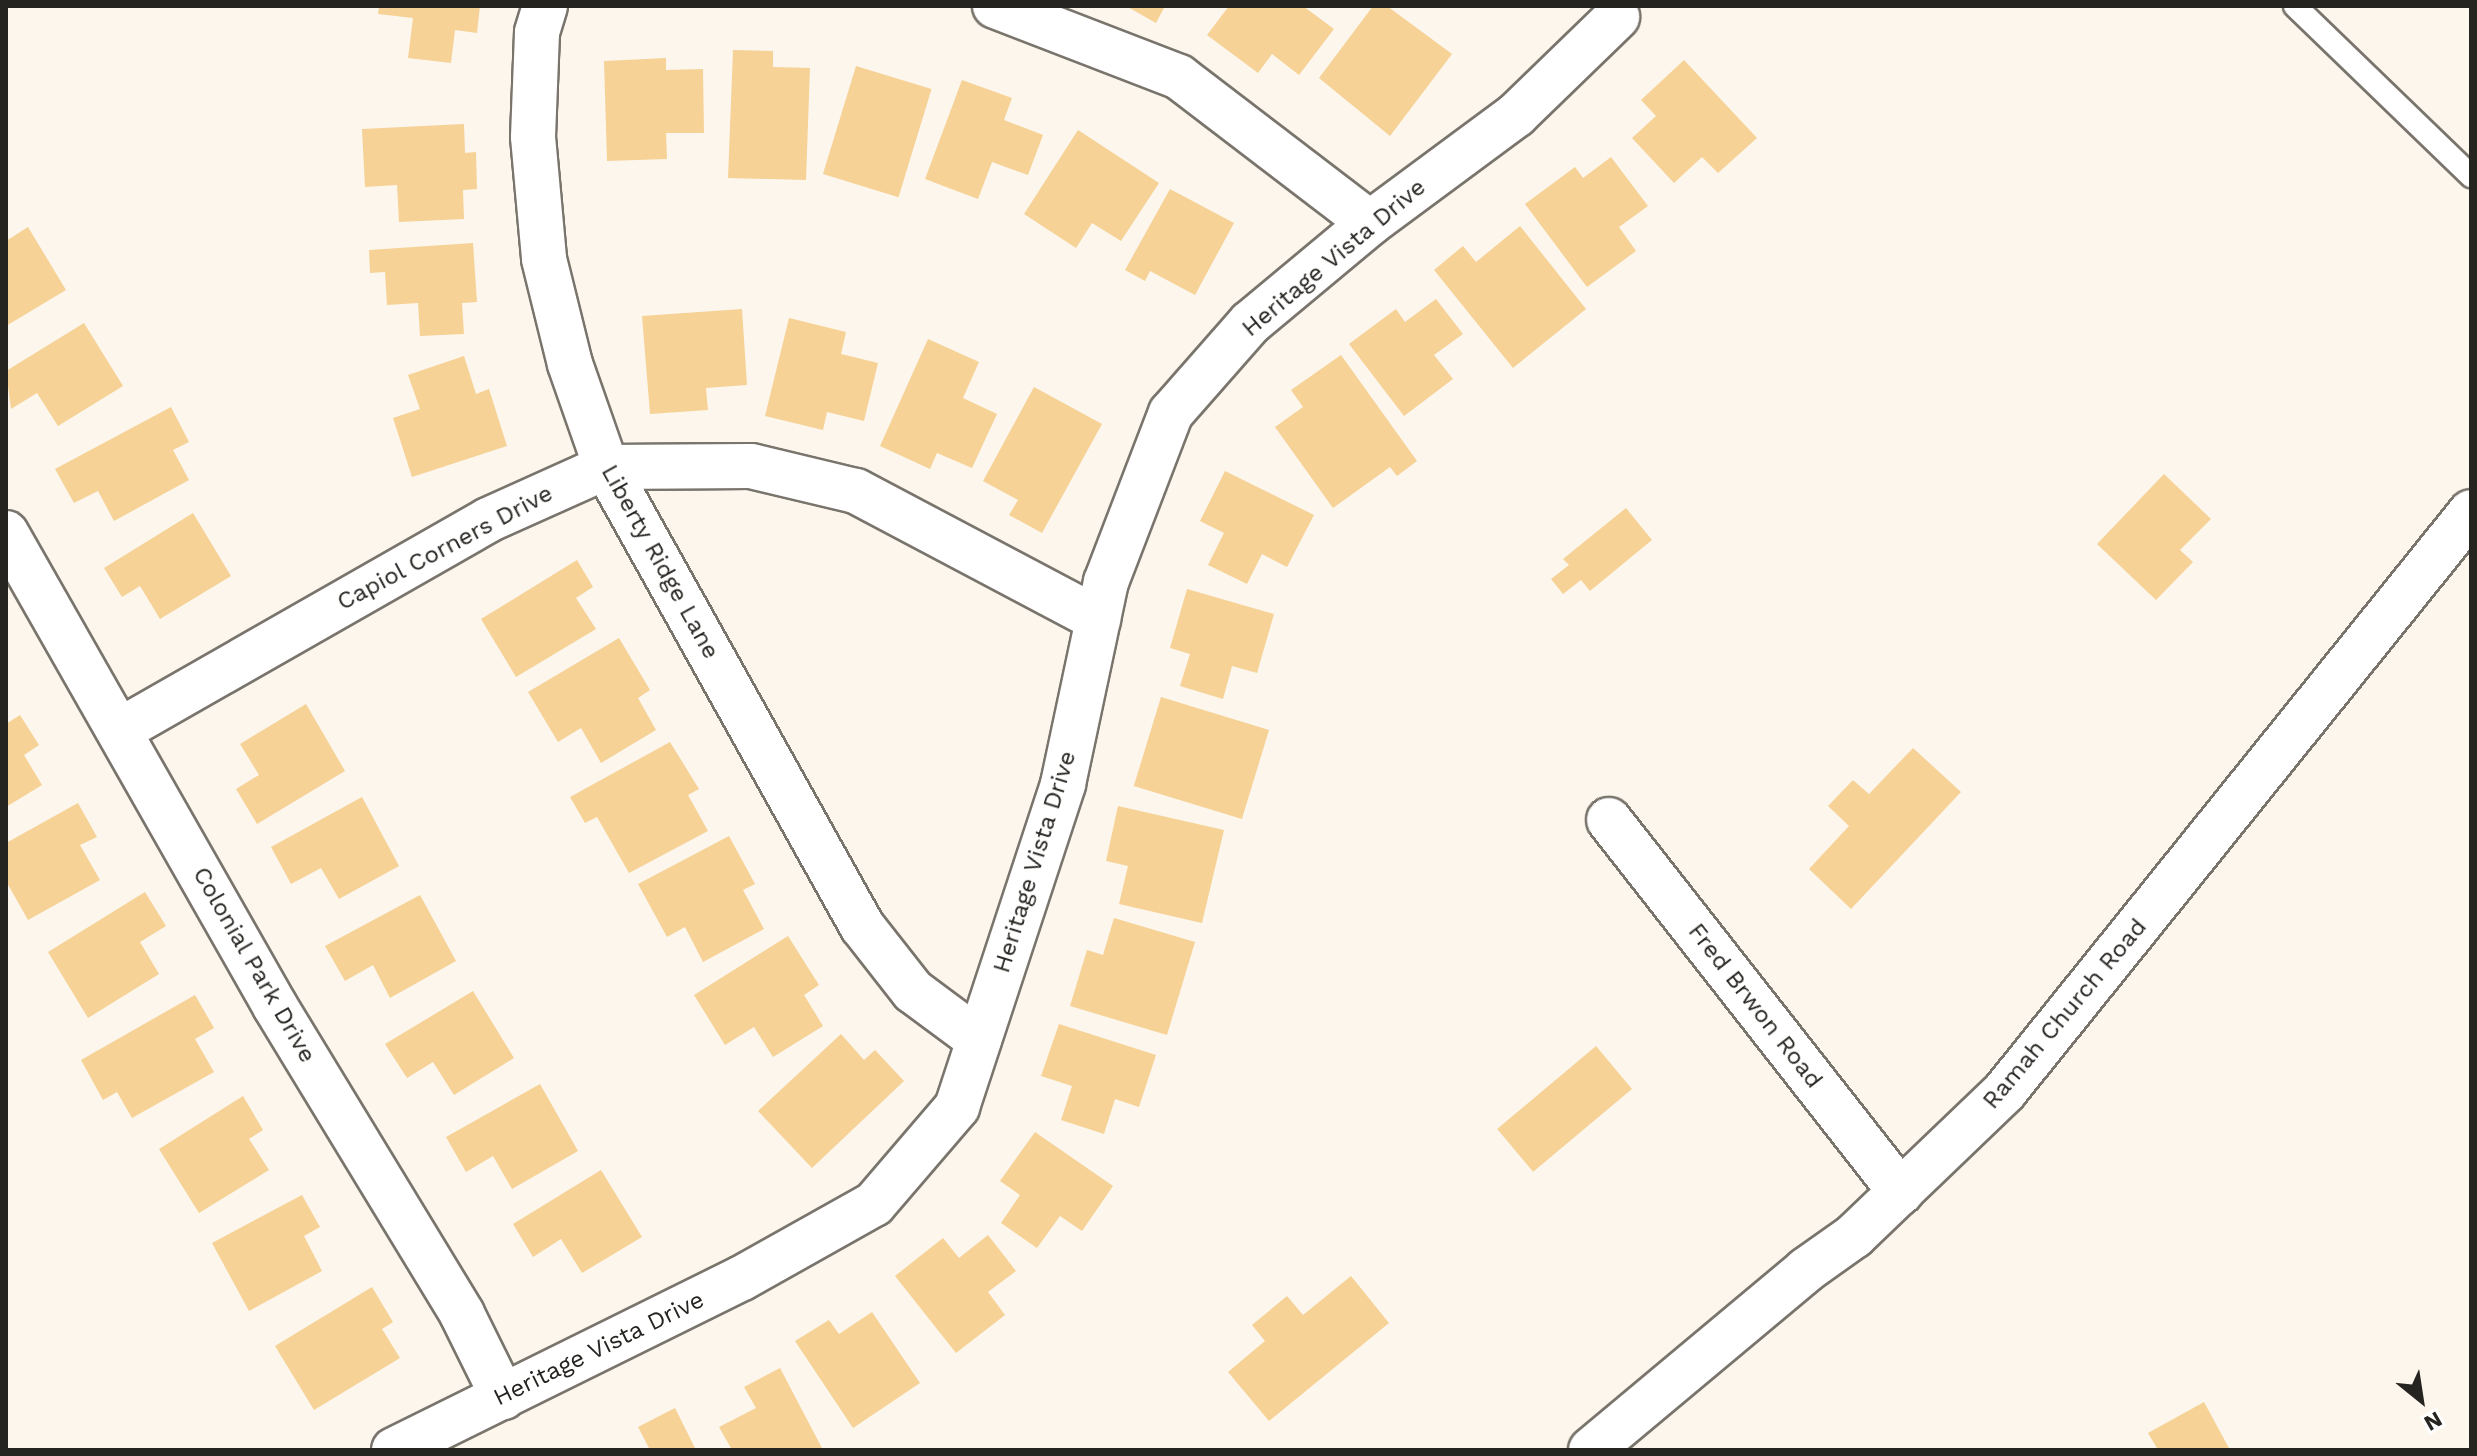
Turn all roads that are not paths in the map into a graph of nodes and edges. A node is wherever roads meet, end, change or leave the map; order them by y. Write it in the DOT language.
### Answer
graph roads {
  1 [pos="545,6"];
  2 [pos="995,6"];
  3 [pos="2295,6"];
  4 [pos="1617,17"];
  5 [pos="2471,176"];
  6 [pos="1370,223"];
  7 [pos="606,467"];
  8 [pos="2471,512"];
  9 [pos="6,533"];
  10 [pos="1098,619"];
  11 [pos="122,729"];
  12 [pos="1609,820"];
  13 [pos="979,1040"];
  14 [pos="1901,1192"];
  15 [pos="503,1397"];
  16 [pos="394,1450"];
  17 [pos="1591,1450"];
  1 -- 7 [label="street, Liberty Ridge Lane"];
  2 -- 6 [label="street"];
  3 -- 5 [label="lane"];
  4 -- 6 [label="street, Heritage Vista Drive"];
  6 -- 10 [label="street, Heritage Vista Drive"];
  7 -- 10 [label="street, Capiol Corners Drive"];
  7 -- 11 [label="street, Capiol Corners Drive"];
  7 -- 13 [label="street, Liberty Ridge Lane"];
  8 -- 14 [label="street, Ramah Church Road"];
  9 -- 11 [label="street, Colonial Park Drive"];
  10 -- 13 [label="street, Heritage Vista Drive"];
  11 -- 15 [label="street, Colonial Park Drive"];
  12 -- 14 [label="street, Fred Brwon Road"];
  13 -- 15 [label="street, Heritage Vista Drive"];
  14 -- 17 [label="street, Ramah Church Road"];
  15 -- 16 [label="street, Heritage Vista Drive"];
}
